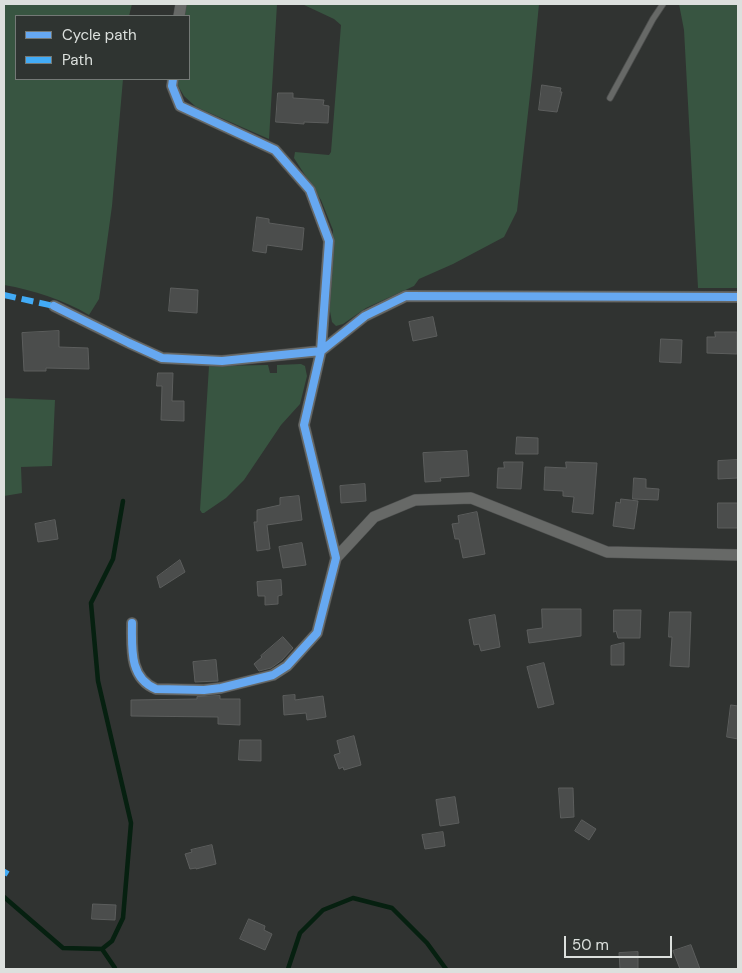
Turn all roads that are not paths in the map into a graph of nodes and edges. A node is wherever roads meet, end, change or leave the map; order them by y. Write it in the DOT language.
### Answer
graph roads {
  1 [pos="663,4"];
  2 [pos="173,80"];
  3 [pos="610,98"];
  4 [pos="738,297"];
  5 [pos="54,306"];
  6 [pos="321,351"];
  7 [pos="738,555"];
  8 [pos="336,558"];
  9 [pos="132,624"];
  1 -- 3 [label="lane"];
  2 -- 6 [label="street"];
  4 -- 6 [label="street"];
  5 -- 6 [label="street"];
  6 -- 8 [label="street"];
  7 -- 8 [label="street"];
  8 -- 9 [label="street"];
}
